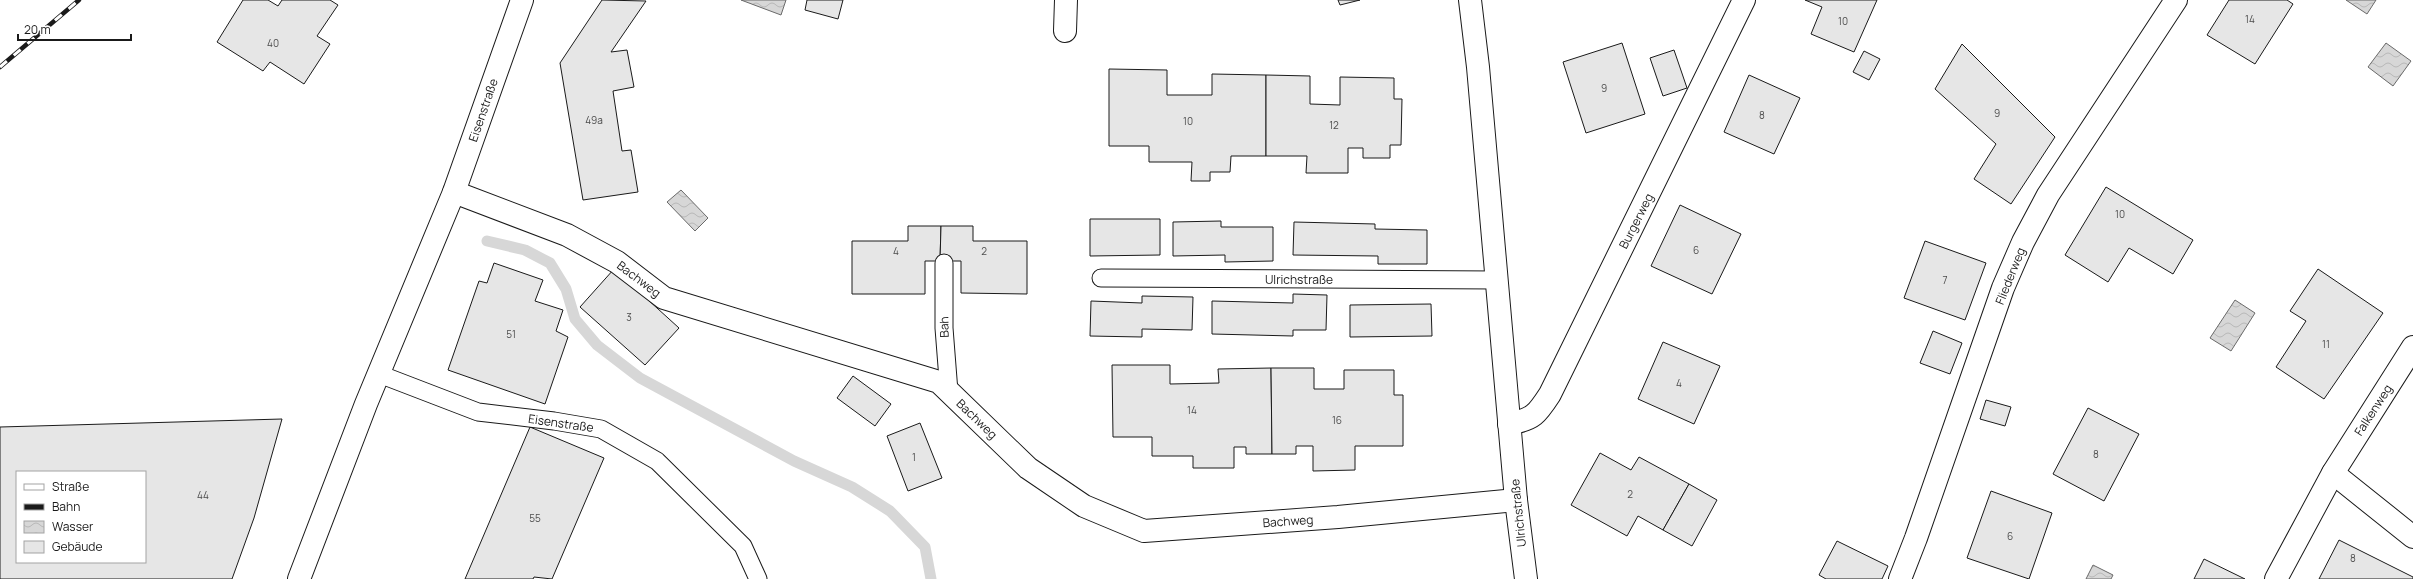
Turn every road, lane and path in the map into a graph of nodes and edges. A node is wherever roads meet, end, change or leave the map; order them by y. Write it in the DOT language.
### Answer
graph roads {
  1 [pos="522,0"];
  2 [pos="1066,0"];
  3 [pos="1470,0"];
  4 [pos="1744,0"];
  5 [pos="2176,0"];
  6 [pos="1065,30"];
  7 [pos="454,192"];
  8 [pos="944,263"];
  9 [pos="1101,278"];
  10 [pos="1497,280"];
  11 [pos="2413,347"];
  12 [pos="379,374"];
  13 [pos="949,392"];
  14 [pos="1509,424"];
  15 [pos="2333,473"];
  16 [pos="1516,500"];
  17 [pos="2413,537"];
  18 [pos="300,579"];
  19 [pos="758,579"];
  20 [pos="1526,579"];
  21 [pos="1900,579"];
  22 [pos="2276,579"];
  1 -- 7 [label="street, Eisenstraße"];
  2 -- 6 [label="street"];
  3 -- 10 [label="street, Ulrichstraße"];
  4 -- 14 [label="street, Burgerweg"];
  5 -- 21 [label="street, Fliederweg"];
  7 -- 12 [label="street, Eisenstraße"];
  7 -- 13 [label="street, Bachweg"];
  8 -- 13 [label="lane, Bah"];
  9 -- 10 [label="lane, Ulrichstraße"];
  10 -- 14 [label="street, Ulrichstraße"];
  11 -- 15 [label="street, Falkenweg"];
  12 -- 18 [label="street, Eisenstraße"];
  12 -- 19 [label="lane, Eisenstraße"];
  13 -- 16 [label="street, Bachweg"];
  14 -- 16 [label="street, Ulrichstraße"];
  15 -- 17 [label="street"];
  15 -- 22 [label="street, Falkenweg"];
  16 -- 20 [label="street, Ulrichstraße"];
}
